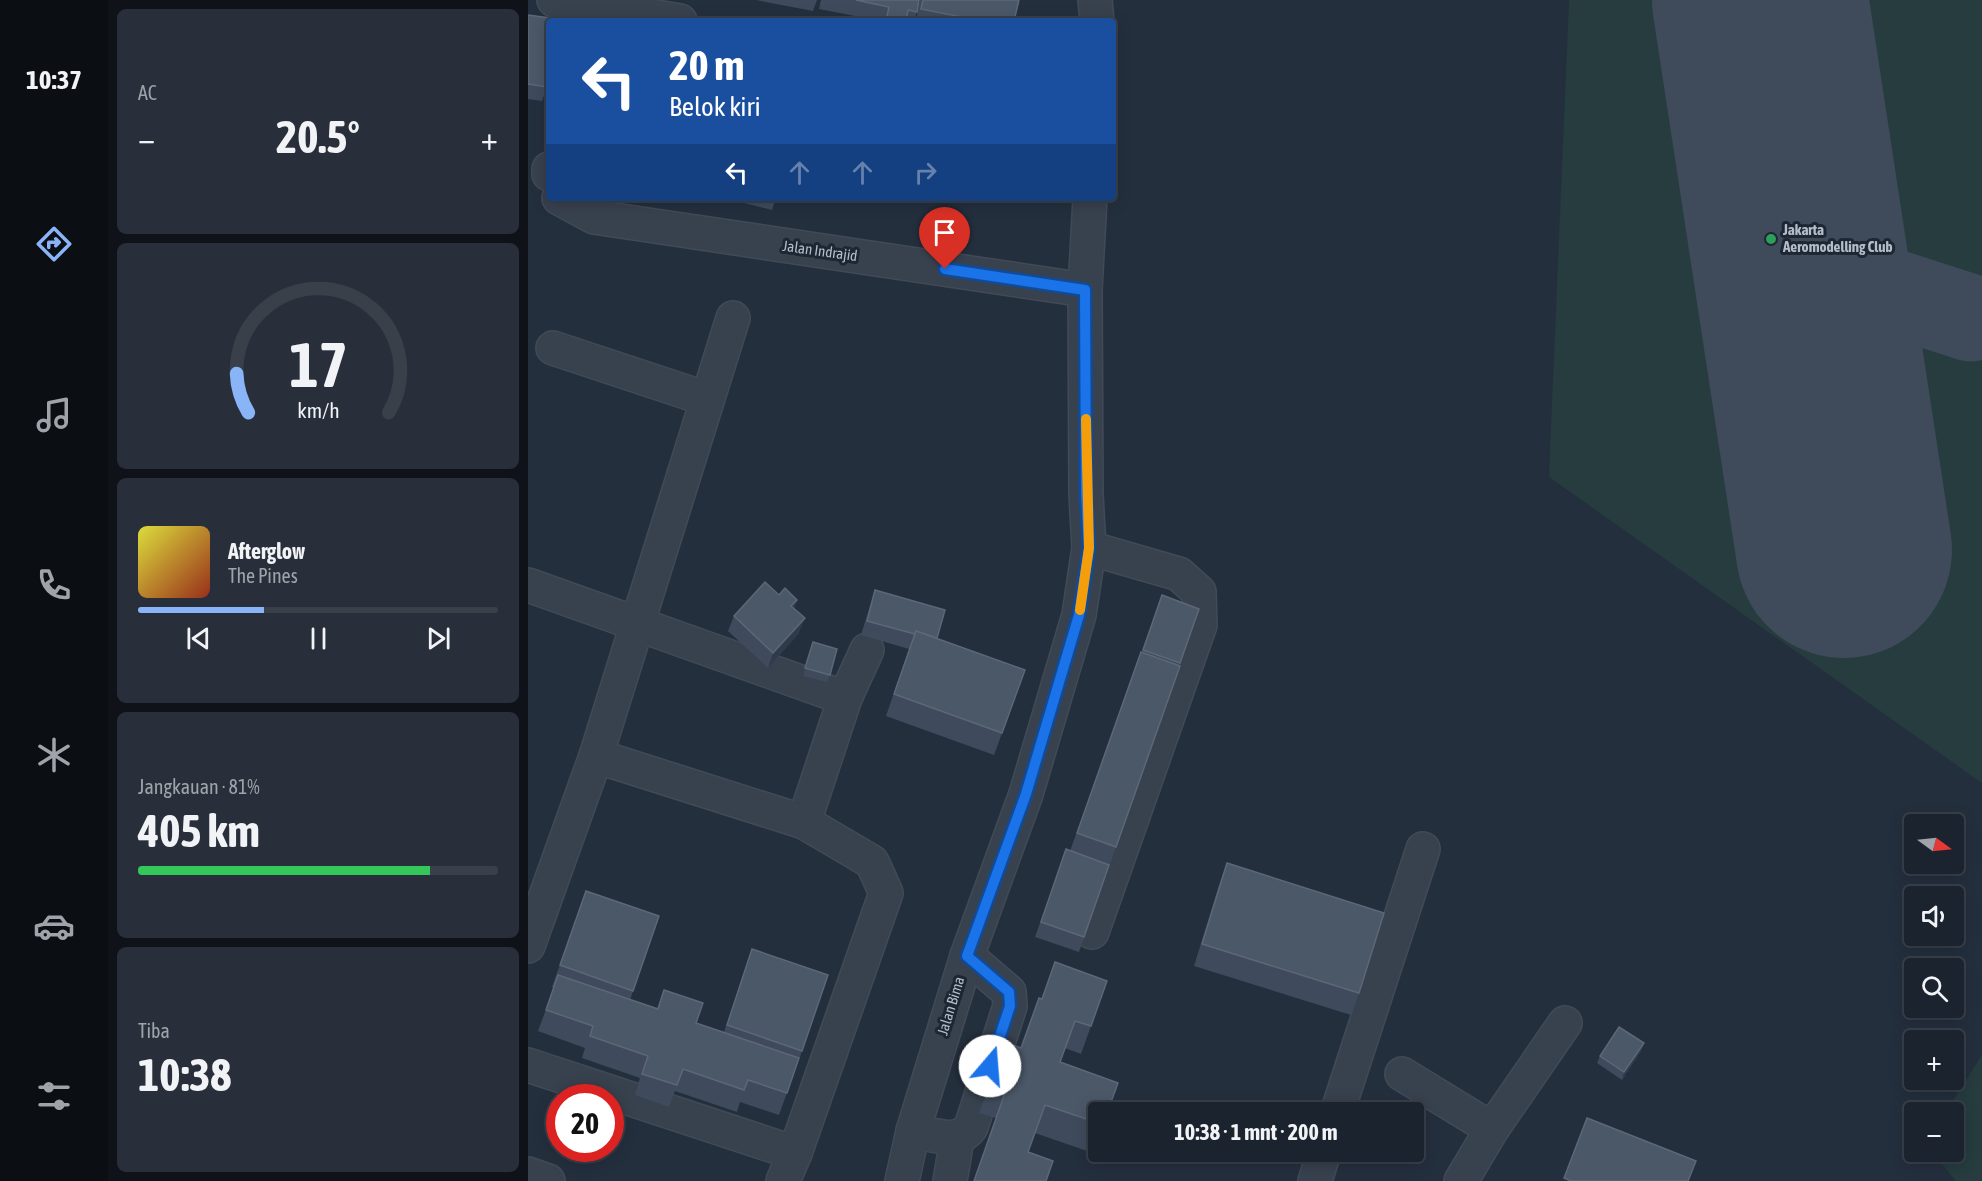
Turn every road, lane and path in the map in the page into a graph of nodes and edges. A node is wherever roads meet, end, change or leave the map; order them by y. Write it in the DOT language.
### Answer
graph roads {
  1 [pos="1095,0"];
  2 [pos="573,6"];
  3 [pos="659,18"];
  4 [pos="1097,18"];
  5 [pos="564,201"];
  6 [pos="1090,201"];
  7 [pos="1085,290"];
  8 [pos="733,318"];
  9 [pos="553,348"];
  10 [pos="707,399"];
  11 [pos="1089,548"];
  12 [pos="528,585"];
  13 [pos="635,624"];
  14 [pos="867,650"];
  15 [pos="845,698"];
  16 [pos="596,756"];
  17 [pos="804,822"];
  18 [pos="1423,849"];
  19 [pos="1092,932"];
  20 [pos="528,946"];
  21 [pos="967,956"];
  22 [pos="1565,1023"];
  23 [pos="528,1065"];
  24 [pos="1402,1074"];
  25 [pos="1340,1102"];
  26 [pos="1492,1128"];
  27 [pos="913,1131"];
  28 [pos="957,1139"];
  29 [pos="1321,1162"];
  30 [pos="789,1167"];
  31 [pos="528,1174"];
  32 [pos="548,1181"];
  33 [pos="902,1181"];
  34 [pos="950,1181"];
  35 [pos="1315,1181"];
  36 [pos="1461,1181"];
  1 -- 4 [label="street"];
  2 -- 3 [label="street"];
  5 -- 7 [label="street, Jalan Indrajid"];
  6 -- 7 [label="street, Jalan Bima"];
  7 -- 11 [label="street, Jalan Bima"];
  8 -- 10 [label="street"];
  9 -- 10 [label="street"];
  10 -- 13 [label="street"];
  11 -- 19 [label="street"];
  11 -- 21 [label="street, Jalan Bima"];
  12 -- 13 [label="street"];
  13 -- 15 [label="street"];
  13 -- 16 [label="street"];
  14 -- 15 [label="street"];
  15 -- 17 [label="street"];
  16 -- 17 [label="street"];
  16 -- 20 [label="street"];
  17 -- 30 [label="street"];
  18 -- 25 [label="street"];
  21 -- 27 [label="street, Jalan Bima"];
  21 -- 28 [label="street"];
  22 -- 26 [label="street"];
  23 -- 30 [label="street"];
  24 -- 26 [label="street"];
  26 -- 36 [label="street"];
  27 -- 28 [label="street"];
  27 -- 33 [label="street, Jalan Bima"];
  28 -- 34 [label="street"];
  29 -- 35 [label="street"];
  31 -- 32 [label="street"];
}
